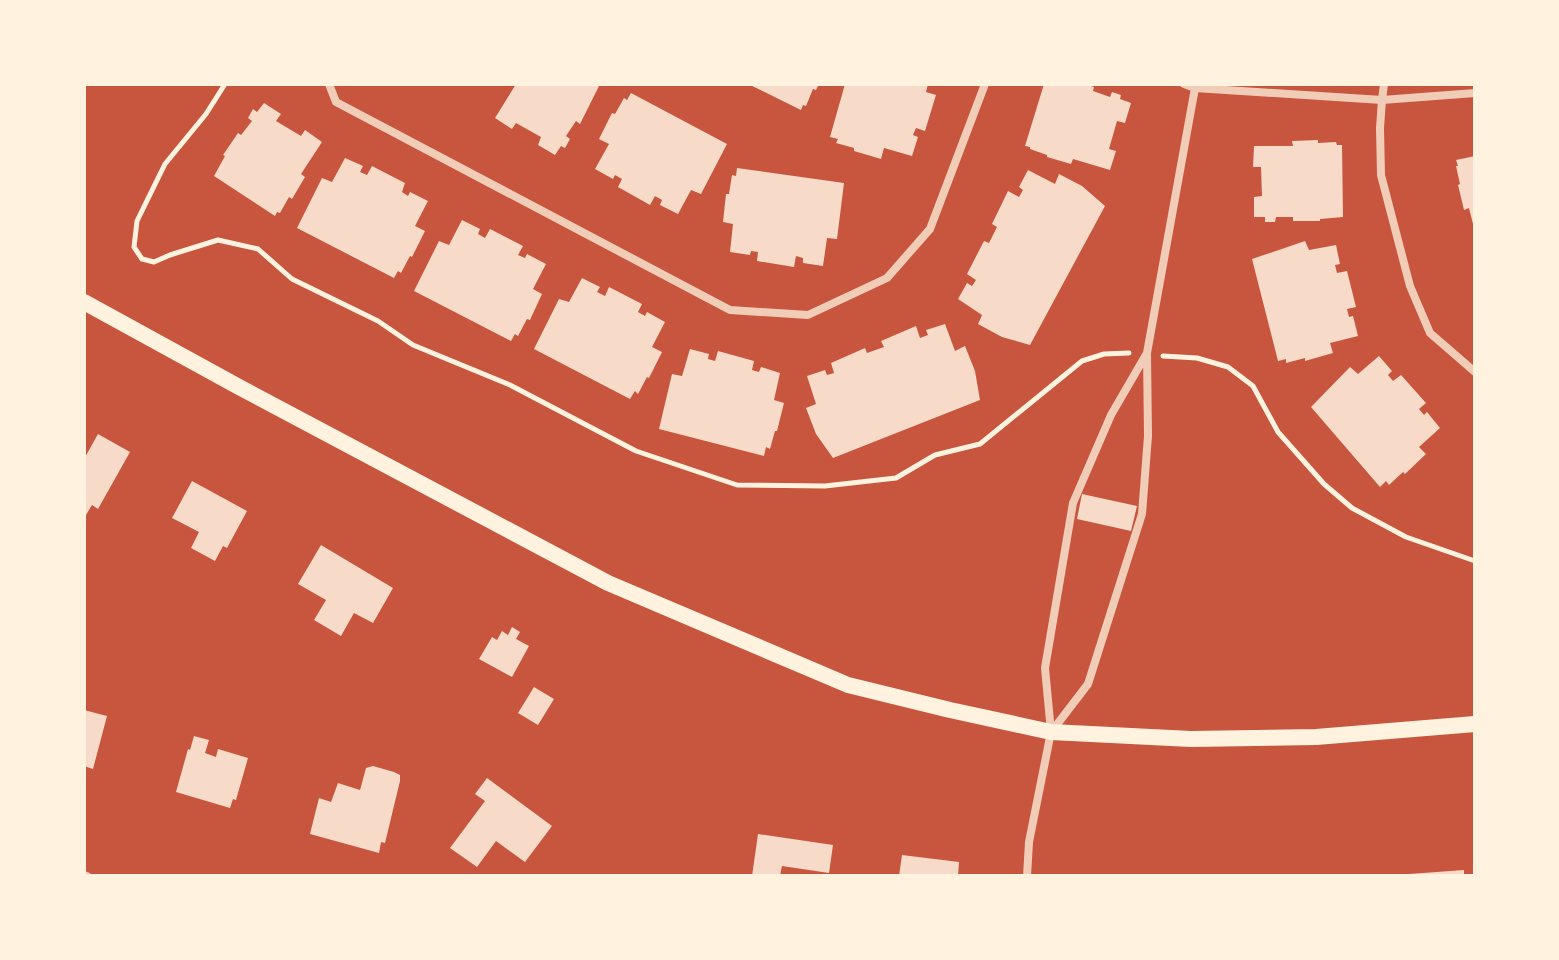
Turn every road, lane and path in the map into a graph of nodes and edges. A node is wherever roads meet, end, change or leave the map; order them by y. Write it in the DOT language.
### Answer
graph roads {
  1 [pos="225,84"];
  2 [pos="329,84"];
  3 [pos="985,84"];
  4 [pos="1184,84"];
  5 [pos="1384,84"];
  6 [pos="1195,88"];
  7 [pos="1475,93"];
  8 [pos="1382,100"];
  9 [pos="84,302"];
  10 [pos="1104,354"];
  11 [pos="1152,354"];
  12 [pos="1475,372"];
  13 [pos="1475,561"];
  14 [pos="1475,724"];
  15 [pos="1051,732"];
  16 [pos="1027,876"];
  1 -- 10 [label="path"];
  2 -- 3 [label="street"];
  4 -- 6 [label="street"];
  5 -- 8 [label="street"];
  6 -- 8 [label="street"];
  6 -- 11 [label="street"];
  7 -- 8 [label="street"];
  8 -- 12 [label="street"];
  9 -- 15 [label="main road"];
  11 -- 13 [label="path"];
  11 -- 15 [label="street"];
  11 -- 15 [label="street"];
  14 -- 15 [label="main road"];
  15 -- 16 [label="street"];
}
